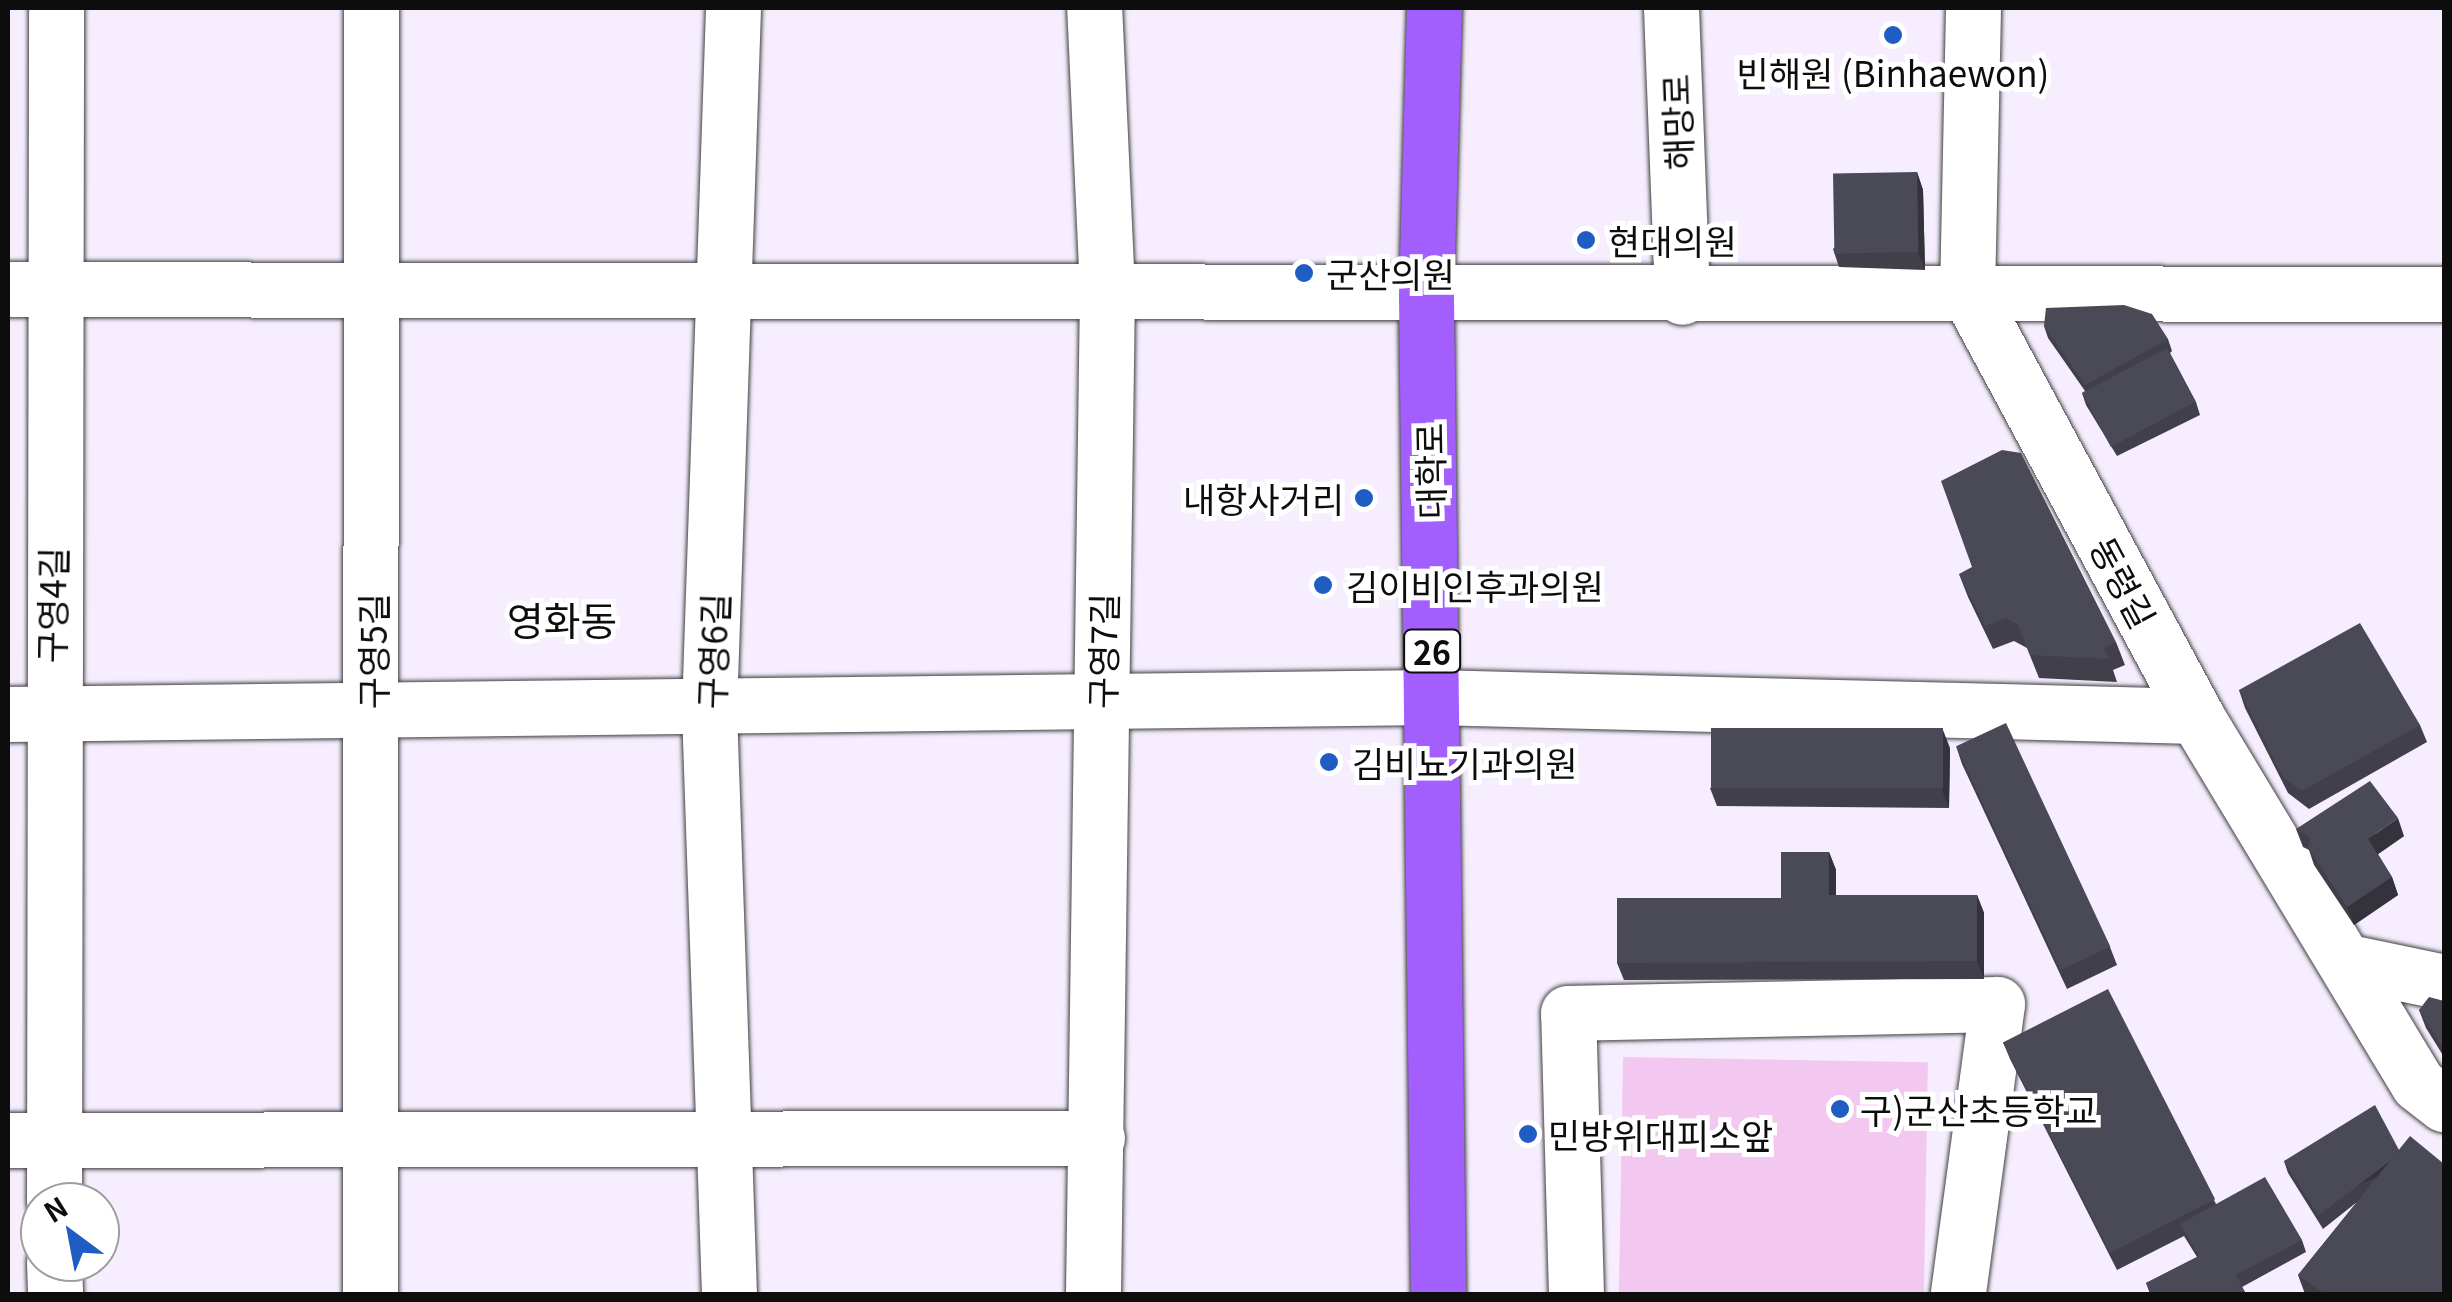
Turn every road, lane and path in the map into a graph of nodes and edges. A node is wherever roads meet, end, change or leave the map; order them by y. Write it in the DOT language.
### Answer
graph roads {
  1 [pos="56,8"];
  2 [pos="371,8"];
  3 [pos="732,8"];
  4 [pos="1094,8"];
  5 [pos="1434,8"];
  6 [pos="1671,8"];
  7 [pos="1973,8"];
  8 [pos="33,288"];
  9 [pos="728,290"];
  10 [pos="1108,290"];
  11 [pos="1967,290"];
  12 [pos="374,291"];
  13 [pos="2444,294"];
  14 [pos="1426,296"];
  15 [pos="1682,297"];
  16 [pos="1432,697"];
  17 [pos="1101,704"];
  18 [pos="372,710"];
  19 [pos="709,710"];
  20 [pos="28,714"];
  21 [pos="2196,716"];
  22 [pos="2348,962"];
  23 [pos="2444,982"];
  24 [pos="2444,1104"];
  25 [pos="730,1134"];
  26 [pos="1097,1138"];
  27 [pos="30,1140"];
  28 [pos="370,1143"];
  29 [pos="46,1182"];
  30 [pos="370,1294"];
  31 [pos="730,1294"];
  32 [pos="1093,1294"];
  33 [pos="1438,1294"];
  34 [pos="1576,1294"];
  35 [pos="1958,1294"];
  1 -- 8 [label="street, 구영4길"];
  2 -- 12 [label="street, 구영5길"];
  3 -- 9 [label="street, 구영6길"];
  4 -- 10 [label="street, 구영7길"];
  5 -- 14 [label="main road, 대학로 / 26"];
  6 -- 15 [label="street, 해망로"];
  7 -- 11 [label="street, 동령길"];
  8 -- 12 [label="street"];
  8 -- 20 [label="street, 구영4길"];
  9 -- 10 [label="street"];
  9 -- 12 [label="street"];
  9 -- 19 [label="street, 구영6길"];
  10 -- 14 [label="street"];
  10 -- 17 [label="street, 구영7길"];
  11 -- 13 [label="street"];
  11 -- 15 [label="street"];
  11 -- 21 [label="street, 동령길"];
  12 -- 18 [label="street, 구영5길"];
  14 -- 15 [label="street"];
  14 -- 16 [label="main road, 대학로 / 26"];
  16 -- 17 [label="street"];
  16 -- 21 [label="street"];
  16 -- 33 [label="main road, 대학로 / 26"];
  17 -- 19 [label="street"];
  17 -- 26 [label="street, 구영7길"];
  18 -- 19 [label="street"];
  18 -- 20 [label="street"];
  18 -- 28 [label="street, 구영5길"];
  19 -- 25 [label="street, 구영6길"];
  20 -- 27 [label="street, 구영4길"];
  21 -- 22 [label="street, 동령길"];
  22 -- 23 [label="street"];
  22 -- 24 [label="street, 동령길"];
  25 -- 26 [label="street"];
  25 -- 28 [label="street"];
  25 -- 31 [label="street, 구영6길"];
  26 -- 32 [label="street, 구영7길"];
  27 -- 28 [label="street"];
  27 -- 29 [label="street, 구영4길"];
  28 -- 30 [label="street, 구영5길"];
  34 -- 35 [label="street"];
}
